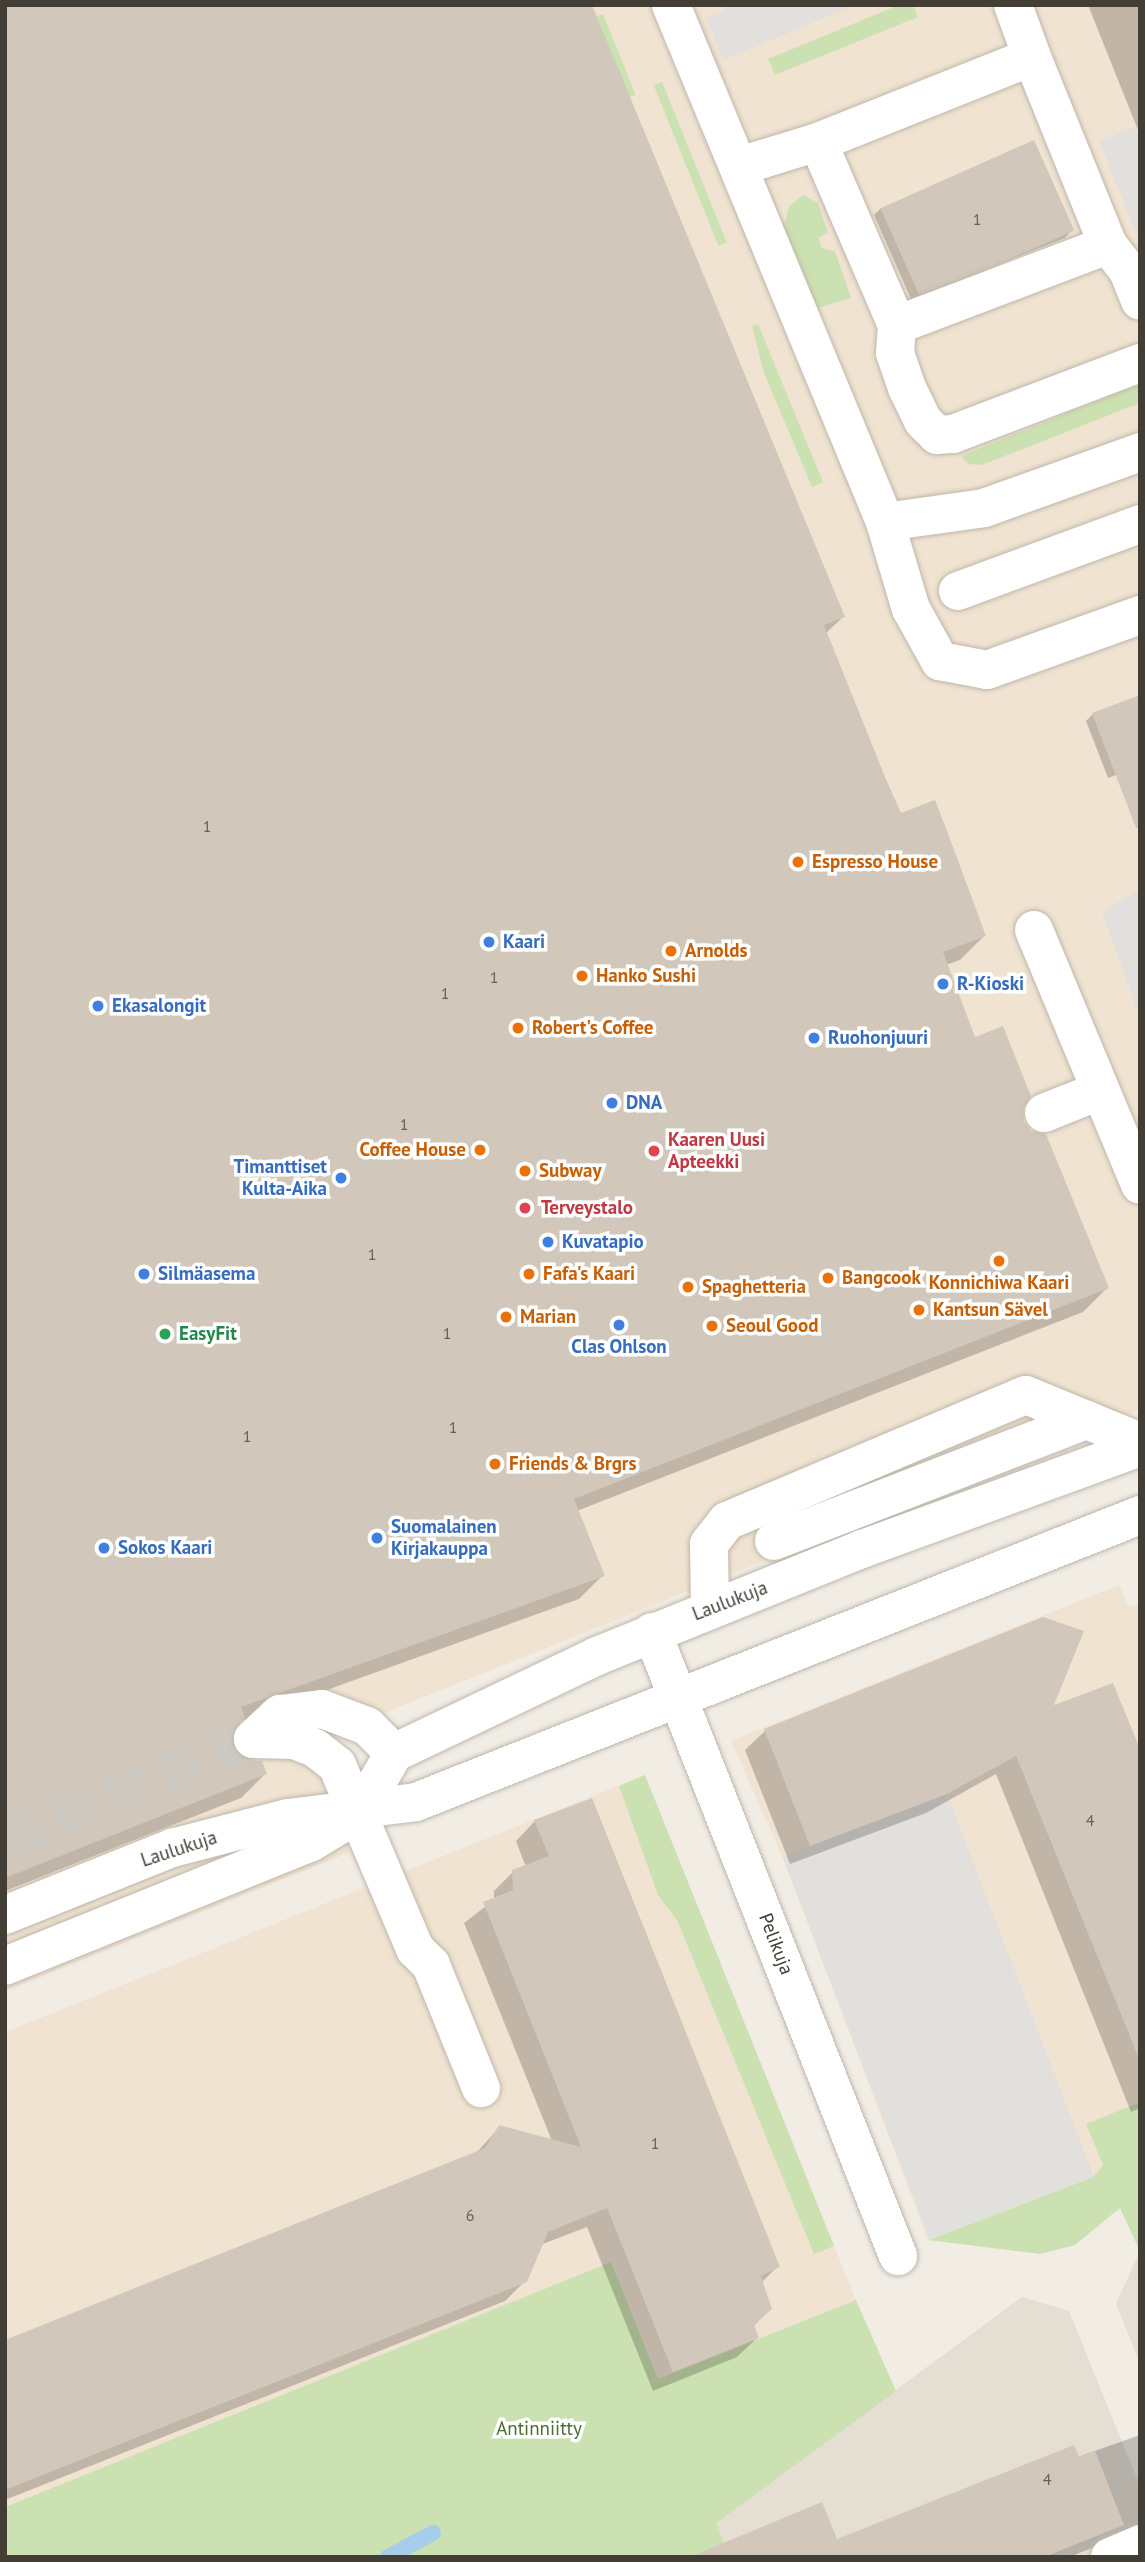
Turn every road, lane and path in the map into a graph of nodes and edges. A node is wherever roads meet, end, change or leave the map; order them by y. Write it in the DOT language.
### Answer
graph roads {
  1 [pos="671,5"];
  2 [pos="1013,5"];
  3 [pos="1032,57"];
  4 [pos="818,142"];
  5 [pos="740,166"];
  6 [pos="1108,245"];
  7 [pos="1140,301"];
  8 [pos="897,325"];
  9 [pos="1140,363"];
  10 [pos="1140,452"];
  11 [pos="885,522"];
  12 [pos="1138,524"];
  13 [pos="958,591"];
  14 [pos="1140,615"];
  15 [pos="1034,930"];
  16 [pos="1098,1091"];
  17 [pos="1045,1113"];
  18 [pos="1140,1185"];
  19 [pos="1086,1420"];
  20 [pos="1140,1445"];
  21 [pos="1140,1515"];
  22 [pos="774,1541"];
  23 [pos="710,1609"];
  24 [pos="652,1632"];
  25 [pos="678,1697"];
  26 [pos="394,1753"];
  27 [pos="360,1812"];
  28 [pos="5,1915"];
  29 [pos="5,1966"];
  30 [pos="481,2088"];
  31 [pos="898,2256"];
  32 [pos="1140,2544"];
  33 [pos="1110,2557"];
  1 -- 5 [label="street"];
  2 -- 3 [label="street"];
  3 -- 4 [label="street"];
  3 -- 6 [label="street"];
  4 -- 5 [label="street"];
  4 -- 8 [label="street"];
  5 -- 11 [label="street"];
  6 -- 7 [label="street"];
  6 -- 8 [label="street"];
  8 -- 9 [label="street"];
  10 -- 11 [label="street"];
  11 -- 14 [label="street"];
  12 -- 13 [label="street"];
  15 -- 16 [label="street"];
  16 -- 17 [label="street"];
  16 -- 18 [label="street"];
  19 -- 20 [label="street"];
  19 -- 22 [label="street"];
  19 -- 23 [label="street"];
  20 -- 23 [label="street, Laulukuja"];
  21 -- 25 [label="street, Laulukuja"];
  23 -- 24 [label="street, Laulukuja"];
  24 -- 25 [label="street, Pelikuja"];
  24 -- 26 [label="street, Laulukuja"];
  25 -- 27 [label="street, Laulukuja"];
  25 -- 31 [label="street, Pelikuja"];
  26 -- 27 [label="street"];
  26 -- 27 [label="street"];
  27 -- 28 [label="street, Laulukuja"];
  27 -- 29 [label="street"];
  27 -- 30 [label="street"];
  32 -- 33 [label="street"];
}
